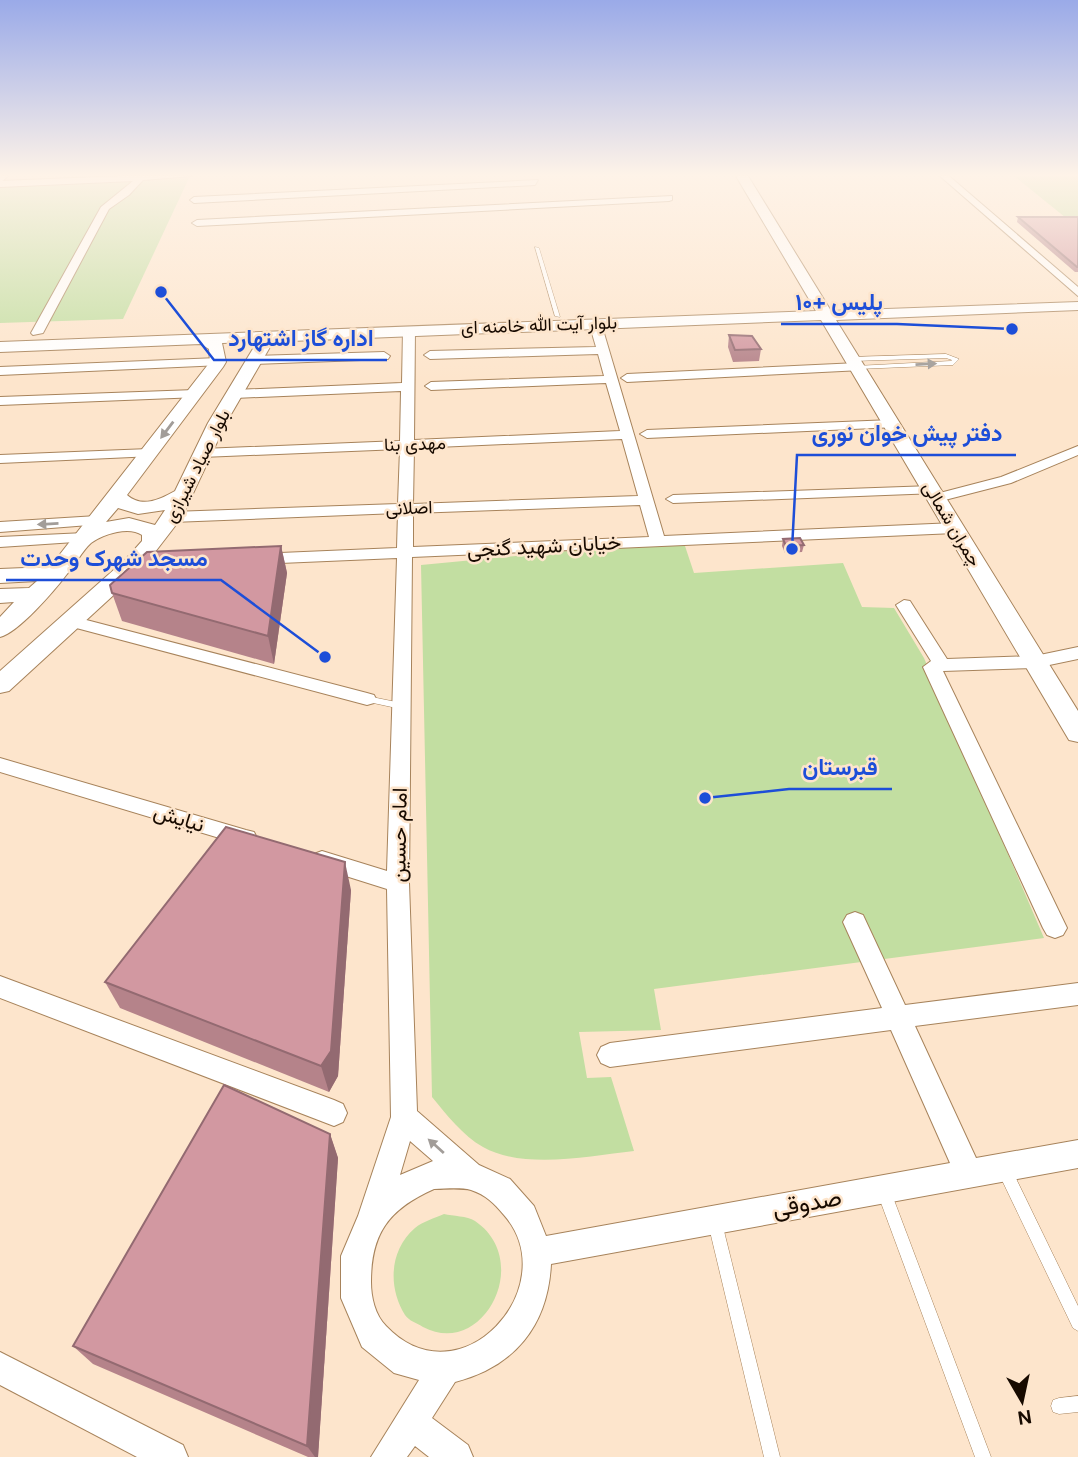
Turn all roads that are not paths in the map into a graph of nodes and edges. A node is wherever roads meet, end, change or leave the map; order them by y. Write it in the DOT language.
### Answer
graph roads {
  1 [pos="85,244"];
  2 [pos="783,244"];
  3 [pos="1021,244"];
  4 [pos="537,248"];
  5 [pos="1078,295"];
  6 [pos="1078,306"];
  7 [pos="824,311"];
  8 [pos="558,316"];
  9 [pos="595,323"];
  10 [pos="409,330"];
  11 [pos="37,333"];
  12 [pos="0,334"];
  13 [pos="295,334"];
  14 [pos="202,338"];
  15 [pos="0,346"];
  16 [pos="603,350"];
  17 [pos="430,355"];
  18 [pos="384,356"];
  19 [pos="253,360"];
  20 [pos="218,362"];
  21 [pos="856,363"];
  22 [pos="0,371"];
  23 [pos="627,378"];
  24 [pos="611,379"];
  25 [pos="431,386"];
  26 [pos="408,387"];
  27 [pos="194,394"];
  28 [pos="235,394"];
  29 [pos="0,401"];
  30 [pos="892,424"];
  31 [pos="647,434"];
  32 [pos="627,435"];
  33 [pos="407,444"];
  34 [pos="1078,450"];
  35 [pos="149,453"];
  36 [pos="202,453"];
  37 [pos="0,459"];
  38 [pos="934,494"];
  39 [pos="117,495"];
  40 [pos="182,495"];
  41 [pos="673,499"];
  42 [pos="646,500"];
  43 [pos="405,508"];
  44 [pos="172,517"];
  45 [pos="0,527"];
  46 [pos="955,528"];
  47 [pos="91,529"];
  48 [pos="0,541"];
  49 [pos="658,541"];
  50 [pos="152,543"];
  51 [pos="405,552"];
  52 [pos="242,560"];
  53 [pos="161,563"];
  54 [pos="134,565"];
  55 [pos="57,573"];
  56 [pos="0,576"];
  57 [pos="36,595"];
  58 [pos="0,596"];
  59 [pos="904,605"];
  60 [pos="4,626"];
  61 [pos="64,627"];
  62 [pos="1078,653"];
  63 [pos="1035,662"];
  64 [pos="942,665"];
  65 [pos="5,672"];
  66 [pos="367,699"];
  67 [pos="401,706"];
  68 [pos="1078,733"];
  69 [pos="0,765"];
  70 [pos="265,844"];
  71 [pos="305,855"];
  72 [pos="398,883"];
  73 [pos="855,922"];
  74 [pos="1055,928"];
  75 [pos="0,987"];
  76 [pos="1078,994"];
  77 [pos="897,1017"];
  78 [pos="610,1055"];
  79 [pos="334,1113"];
  80 [pos="404,1117"];
  81 [pos="1078,1154"];
  82 [pos="1003,1167"];
  83 [pos="969,1174"];
  84 [pos="469,1175"];
  85 [pos="883,1189"];
  86 [pos="372,1218"];
  87 [pos="714,1220"];
  88 [pos="537,1252"];
  89 [pos="1078,1323"];
  90 [pos="0,1368"];
  91 [pos="445,1369"];
  92 [pos="1078,1404"];
  93 [pos="1059,1406"];
  94 [pos="411,1422"];
  95 [pos="171,1457"];
  96 [pos="388,1457"];
  97 [pos="456,1457"];
  98 [pos="772,1457"];
  99 [pos="983,1457"];
  1 -- 11 [label="street"];
  2 -- 7 [label="street, چمران شمالی"];
  3 -- 5 [label="street"];
  4 -- 8 [label="lane"];
  5 -- 7 [label="street, بلوار آیت الله خامنه ای"];
  6 -- 7 [label="street, بلوار آیت الله خامنه ای"];
  7 -- 8 [label="main road, بلوار آیت الله خامنه ای"];
  7 -- 9 [label="main road, بلوار آیت الله خامنه ای"];
  7 -- 21 [label="street, چمران شمالی"];
  8 -- 11 [label="main road, بلوار آیت الله خامنه ای"];
  9 -- 10 [label="main road, بلوار آیت الله خامنه ای"];
  9 -- 16 [label="street"];
  10 -- 13 [label="main road, بلوار آیت الله خامنه ای"];
  10 -- 26 [label="street, امام حسین"];
  11 -- 12 [label="main road, بلوار آیت الله خامنه ای"];
  13 -- 14 [label="main road, بلوار آیت الله خامنه ای"];
  13 -- 19 [label="street, بلوار صیاد شیرازی"];
  14 -- 15 [label="main road, بلوار آیت الله خامنه ای"];
  14 -- 20 [label="street"];
  16 -- 17 [label="street"];
  16 -- 24 [label="street"];
  18 -- 19 [label="street"];
  19 -- 20 [label="street"];
  19 -- 28 [label="street, بلوار صیاد شیرازی"];
  20 -- 22 [label="street"];
  20 -- 27 [label="street, بلوار صیاد شیرازی"];
  21 -- 21 [label="lane, one-way"];
  21 -- 23 [label="street"];
  21 -- 30 [label="street, چمران شمالی"];
  24 -- 25 [label="street"];
  24 -- 32 [label="street"];
  26 -- 28 [label="street"];
  26 -- 33 [label="street, امام حسین"];
  27 -- 29 [label="street"];
  27 -- 35 [label="street, بلوار صیاد شیرازی, one-way"];
  28 -- 36 [label="street, بلوار صیاد شیرازی"];
  30 -- 31 [label="street"];
  30 -- 38 [label="street, چمران شمالی"];
  32 -- 33 [label="street, مهدی بنا"];
  32 -- 42 [label="street"];
  33 -- 36 [label="street, مهدی بنا"];
  33 -- 43 [label="street, امام حسین"];
  34 -- 38 [label="street"];
  35 -- 37 [label="street"];
  35 -- 39 [label="street, بلوار صیاد شیرازی"];
  36 -- 40 [label="street, بلوار صیاد شیرازی"];
  38 -- 41 [label="street"];
  38 -- 46 [label="street, چمران شمالی"];
  39 -- 40 [label="street"];
  39 -- 47 [label="street, بلوار صیاد شیرازی"];
  40 -- 44 [label="street, بلوار صیاد شیرازی"];
  42 -- 43 [label="street, اصلانی"];
  42 -- 49 [label="street"];
  43 -- 44 [label="street, اصلانی"];
  43 -- 51 [label="street, امام حسین"];
  44 -- 50 [label="street, بلوار صیاد شیرازی"];
  47 -- 45 [label="street, one-way"];
  46 -- 49 [label="street, خیابان شهید گنجی"];
  46 -- 63 [label="street, چمران شمالی"];
  47 -- 48 [label="street"];
  47 -- 50 [label="street"];
  47 -- 55 [label="street, بلوار صیاد شیرازی"];
  49 -- 51 [label="street, خیابان شهید گنجی"];
  50 -- 54 [label="street, بلوار صیاد شیرازی"];
  51 -- 52 [label="street, خیابان شهید گنجی"];
  51 -- 67 [label="street, امام حسین"];
  53 -- 54 [label="street"];
  54 -- 61 [label="street, بلوار صیاد شیرازی"];
  55 -- 56 [label="main road"];
  55 -- 57 [label="street, بلوار صیاد شیرازی"];
  57 -- 58 [label="street"];
  57 -- 60 [label="street, بلوار صیاد شیرازی"];
  59 -- 64 [label="street"];
  60 -- 61 [label="street"];
  61 -- 65 [label="street, بلوار صیاد شیرازی"];
  61 -- 66 [label="street"];
  62 -- 63 [label="street"];
  63 -- 64 [label="street"];
  63 -- 68 [label="street, چمران شمالی"];
  64 -- 74 [label="street"];
  66 -- 67 [label="lane"];
  67 -- 72 [label="street, امام حسین"];
  69 -- 70 [label="street, نیایش"];
  71 -- 72 [label="street"];
  72 -- 80 [label="street, امام حسین"];
  73 -- 77 [label="street"];
  75 -- 79 [label="street"];
  76 -- 77 [label="street"];
  77 -- 78 [label="street"];
  77 -- 83 [label="street"];
  84 -- 80 [label="street, one-way"];
  80 -- 86 [label="street, امام حسین"];
  81 -- 82 [label="street, صدوقی"];
  82 -- 83 [label="street, صدوقی"];
  82 -- 89 [label="lane"];
  83 -- 85 [label="street, صدوقی"];
  84 -- 86 [label="street"];
  84 -- 88 [label="street"];
  85 -- 87 [label="street, صدوقی"];
  85 -- 99 [label="lane"];
  86 -- 91 [label="street"];
  87 -- 88 [label="street, صدوقی"];
  87 -- 98 [label="lane"];
  88 -- 91 [label="street"];
  90 -- 95 [label="street"];
  91 -- 94 [label="street"];
  92 -- 93 [label="lane"];
  94 -- 96 [label="street"];
  94 -- 97 [label="street"];
}
